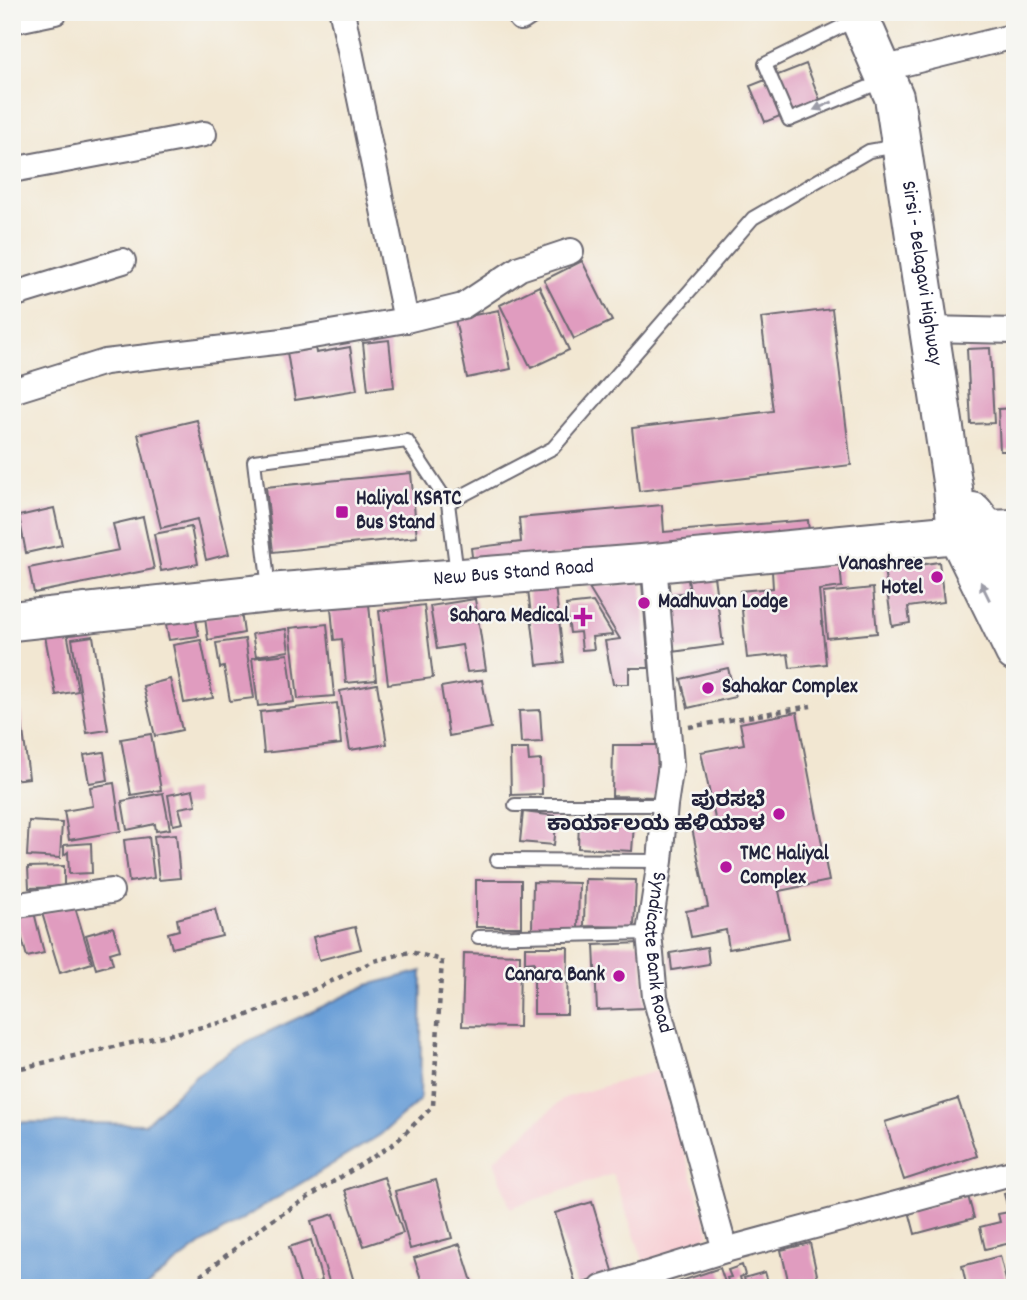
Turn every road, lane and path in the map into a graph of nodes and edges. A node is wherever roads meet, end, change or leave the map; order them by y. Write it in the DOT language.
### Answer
graph roads {
  1 [pos="55,12"];
  2 [pos="342,12"];
  3 [pos="858,15"];
  4 [pos="12,21"];
  5 [pos="1015,36"];
  6 [pos="884,74"];
  7 [pos="204,134"];
  8 [pos="901,146"];
  9 [pos="12,170"];
  10 [pos="571,251"];
  11 [pos="123,261"];
  12 [pos="12,295"];
  13 [pos="406,320"];
  14 [pos="929,329"];
  15 [pos="1015,331"];
  16 [pos="12,391"];
  17 [pos="449,503"];
  18 [pos="987,531"];
  19 [pos="654,563"];
  20 [pos="458,578"];
  21 [pos="1015,590"];
  22 [pos="270,593"];
  23 [pos="12,621"];
  24 [pos="1015,652"];
  25 [pos="811,706"];
  26 [pos="668,730"];
  27 [pos="515,805"];
  28 [pos="665,805"];
  29 [pos="497,860"];
  30 [pos="660,861"];
  31 [pos="111,891"];
  32 [pos="12,906"];
  33 [pos="649,933"];
  34 [pos="478,937"];
  35 [pos="12,1070"];
  36 [pos="1015,1172"];
  37 [pos="725,1250"];
  38 [pos="185,1288"];
  39 [pos="602,1288"];
  1 -- 4 [label="street"];
  2 -- 13 [label="street"];
  3 -- 6 [label="main road, Sirsi - Belagavi Highway"];
  6 -- 3 [label="lane, one-way"];
  5 -- 6 [label="street"];
  6 -- 8 [label="main road, Sirsi - Belagavi Highway"];
  7 -- 9 [label="street"];
  8 -- 14 [label="main road, Sirsi - Belagavi Highway"];
  8 -- 17 [label="lane"];
  10 -- 13 [label="street"];
  11 -- 12 [label="street"];
  13 -- 16 [label="street"];
  14 -- 15 [label="street"];
  14 -- 18 [label="main road, Sirsi - Belagavi Highway"];
  17 -- 20 [label="lane"];
  17 -- 22 [label="lane"];
  18 -- 19 [label="main road, New Bus Stand Road"];
  18 -- 21 [label="main road"];
  24 -- 18 [label="main road, one-way"];
  19 -- 20 [label="main road, New Bus Stand Road"];
  19 -- 26 [label="street, Syndicate Bank Road"];
  20 -- 22 [label="main road, New Bus Stand Road"];
  22 -- 23 [label="main road, New Bus Stand Road"];
  25 -- 26 [label="path"];
  26 -- 28 [label="street, Syndicate Bank Road"];
  27 -- 28 [label="lane"];
  28 -- 30 [label="street, Syndicate Bank Road"];
  29 -- 30 [label="lane"];
  30 -- 33 [label="street, Syndicate Bank Road"];
  31 -- 32 [label="street"];
  33 -- 34 [label="lane"];
  33 -- 37 [label="street, Syndicate Bank Road"];
  35 -- 38 [label="path"];
  36 -- 37 [label="street"];
  37 -- 39 [label="street"];
}
